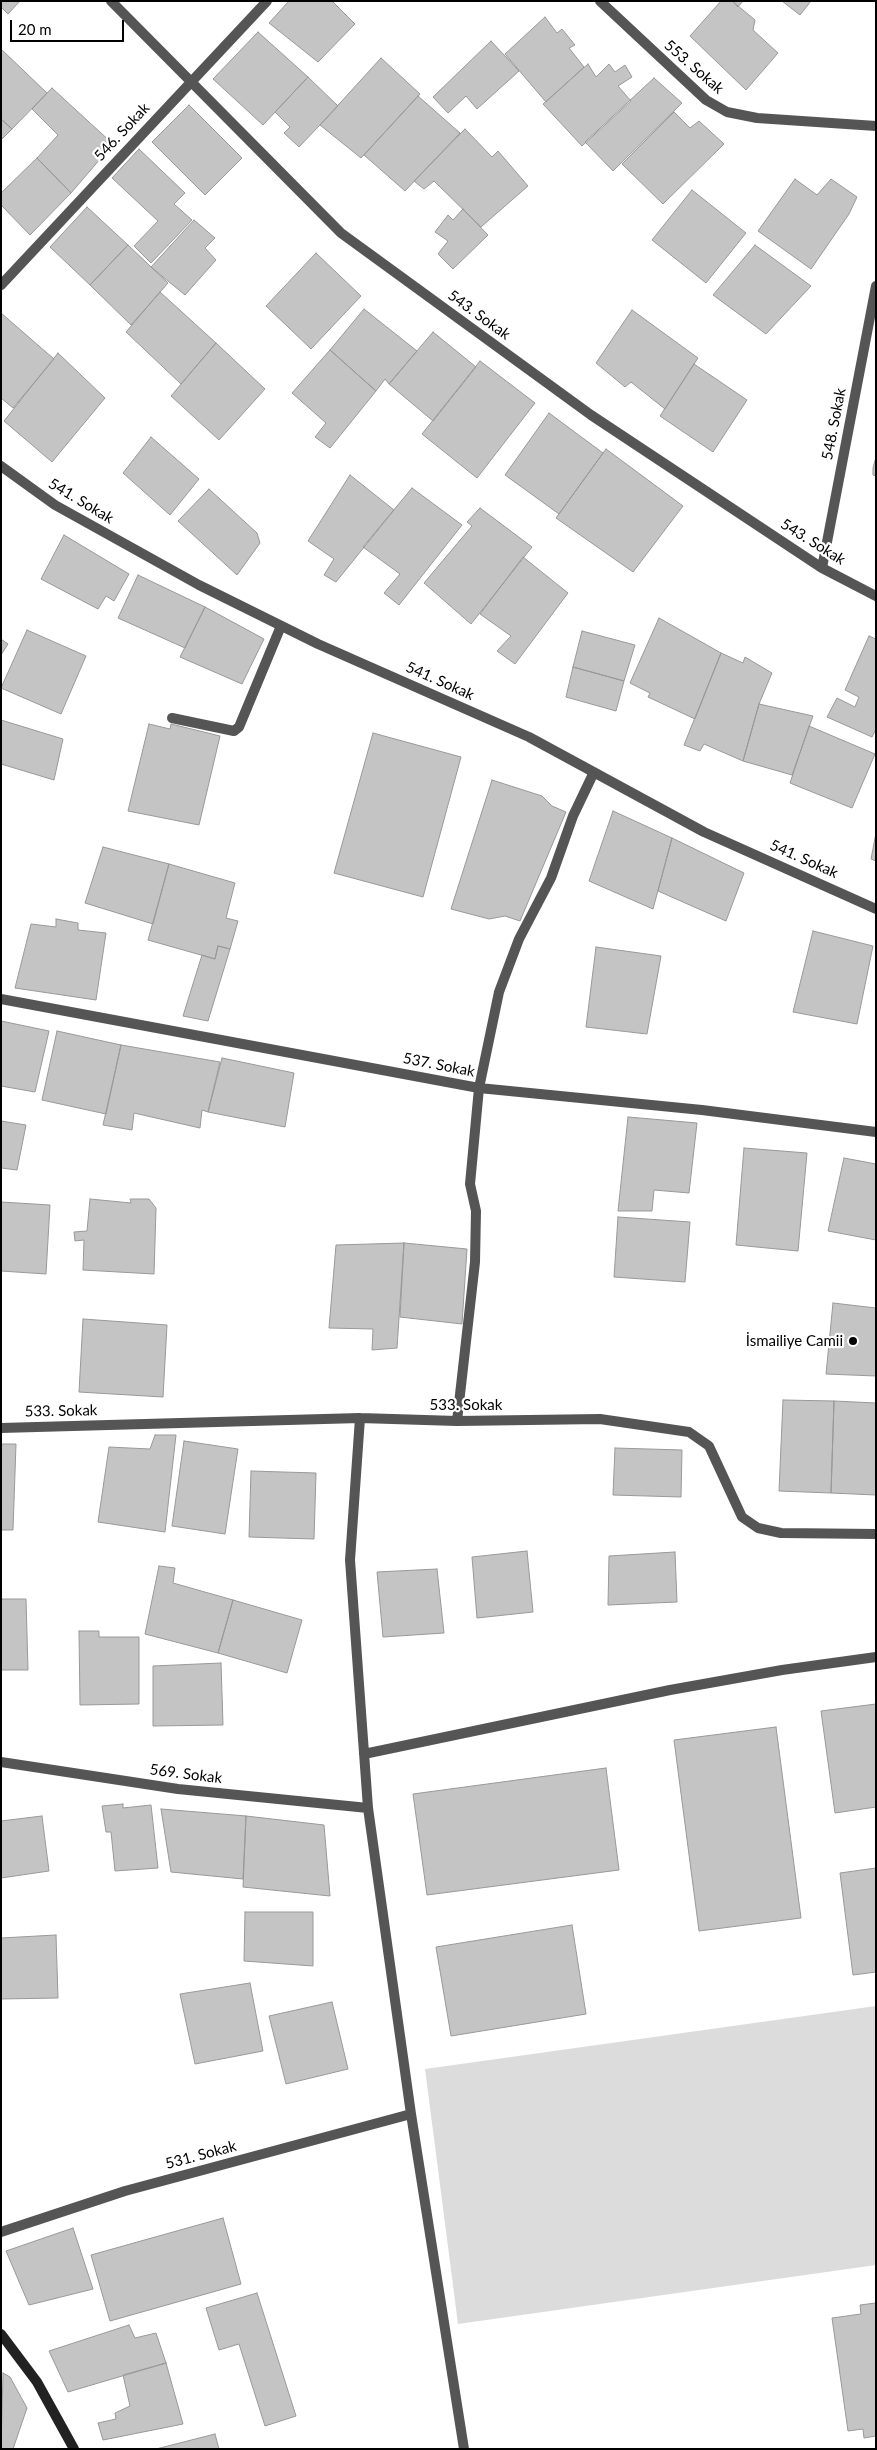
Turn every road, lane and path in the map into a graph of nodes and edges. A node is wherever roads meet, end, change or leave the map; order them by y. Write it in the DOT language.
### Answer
graph roads {
  1 [pos="111,1"];
  2 [pos="267,1"];
  3 [pos="600,1"];
  4 [pos="190,82"];
  5 [pos="876,126"];
  6 [pos="1,285"];
  7 [pos="876,286"];
  8 [pos="1,466"];
  9 [pos="822,568"];
  10 [pos="876,596"];
  11 [pos="281,626"];
  12 [pos="172,718"];
  13 [pos="594,772"];
  14 [pos="876,909"];
  15 [pos="1,998"];
  16 [pos="479,1088"];
  17 [pos="876,1132"];
  18 [pos="360,1418"];
  19 [pos="457,1421"];
  20 [pos="1,1428"];
  21 [pos="876,1534"];
  22 [pos="876,1657"];
  23 [pos="364,1754"];
  24 [pos="1,1762"];
  25 [pos="368,1808"];
  26 [pos="411,2114"];
  27 [pos="1,2232"];
  28 [pos="1,2334"];
  29 [pos="74,2449"];
  30 [pos="464,2449"];
  1 -- 4 [label="street, 543. Sokak"];
  2 -- 4 [label="street, 546. Sokak"];
  3 -- 5 [label="street, 553. Sokak"];
  4 -- 6 [label="street, 546. Sokak"];
  4 -- 9 [label="street, 543. Sokak"];
  7 -- 9 [label="street, 548. Sokak"];
  8 -- 11 [label="street, 541. Sokak"];
  9 -- 10 [label="street, 543. Sokak"];
  11 -- 12 [label="street"];
  11 -- 13 [label="street, 541. Sokak"];
  13 -- 14 [label="street, 541. Sokak"];
  13 -- 16 [label="street"];
  15 -- 16 [label="street, 537. Sokak"];
  16 -- 17 [label="street, 537. Sokak"];
  16 -- 19 [label="street"];
  18 -- 19 [label="street, 533. Sokak"];
  18 -- 20 [label="street, 533. Sokak"];
  18 -- 23 [label="street"];
  19 -- 21 [label="street, 533. Sokak"];
  22 -- 23 [label="street"];
  23 -- 25 [label="street"];
  24 -- 25 [label="street, 569. Sokak"];
  25 -- 26 [label="street"];
  26 -- 27 [label="street, 531. Sokak"];
  26 -- 30 [label="street"];
  28 -- 29 [label="street"];
}
